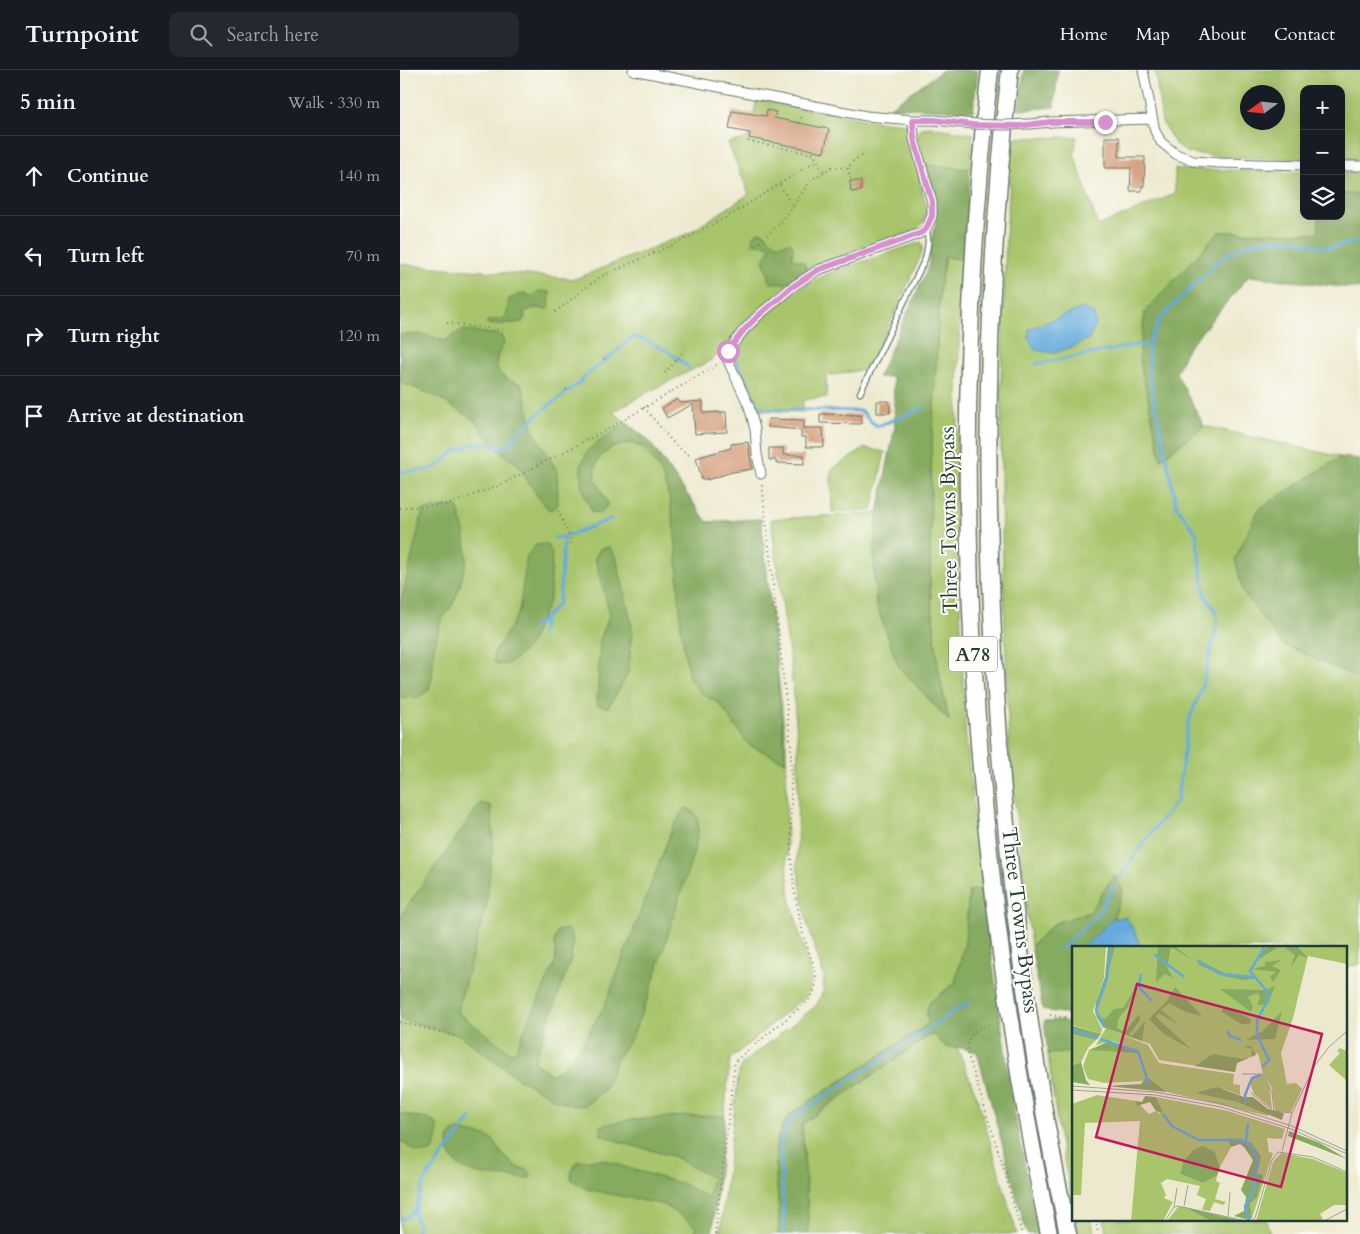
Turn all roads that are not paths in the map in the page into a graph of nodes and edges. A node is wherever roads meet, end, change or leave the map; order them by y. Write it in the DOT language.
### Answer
graph roads {
  1 [pos="633,70"];
  2 [pos="990,70"];
  3 [pos="1010,70"];
  4 [pos="1143,70"];
  5 [pos="1151,119"];
  6 [pos="913,120"];
  7 [pos="1300,165"];
  8 [pos="1345,166"];
  9 [pos="1360,166"];
  10 [pos="926,229"];
  11 [pos="860,393"];
  12 [pos="761,474"];
  13 [pos="1049,1234"];
  14 [pos="1068,1234"];
  1 -- 6 [label="street"];
  2 -- 13 [label="highway, Three Towns Bypass / A78"];
  3 -- 14 [label="highway, Three Towns Bypass / A78"];
  4 -- 5 [label="street"];
  5 -- 6 [label="street, bridge"];
  5 -- 7 [label="street"];
  6 -- 10 [label="street"];
  8 -- 9 [label="street"];
  10 -- 11 [label="lane"];
  10 -- 12 [label="street"];
}
